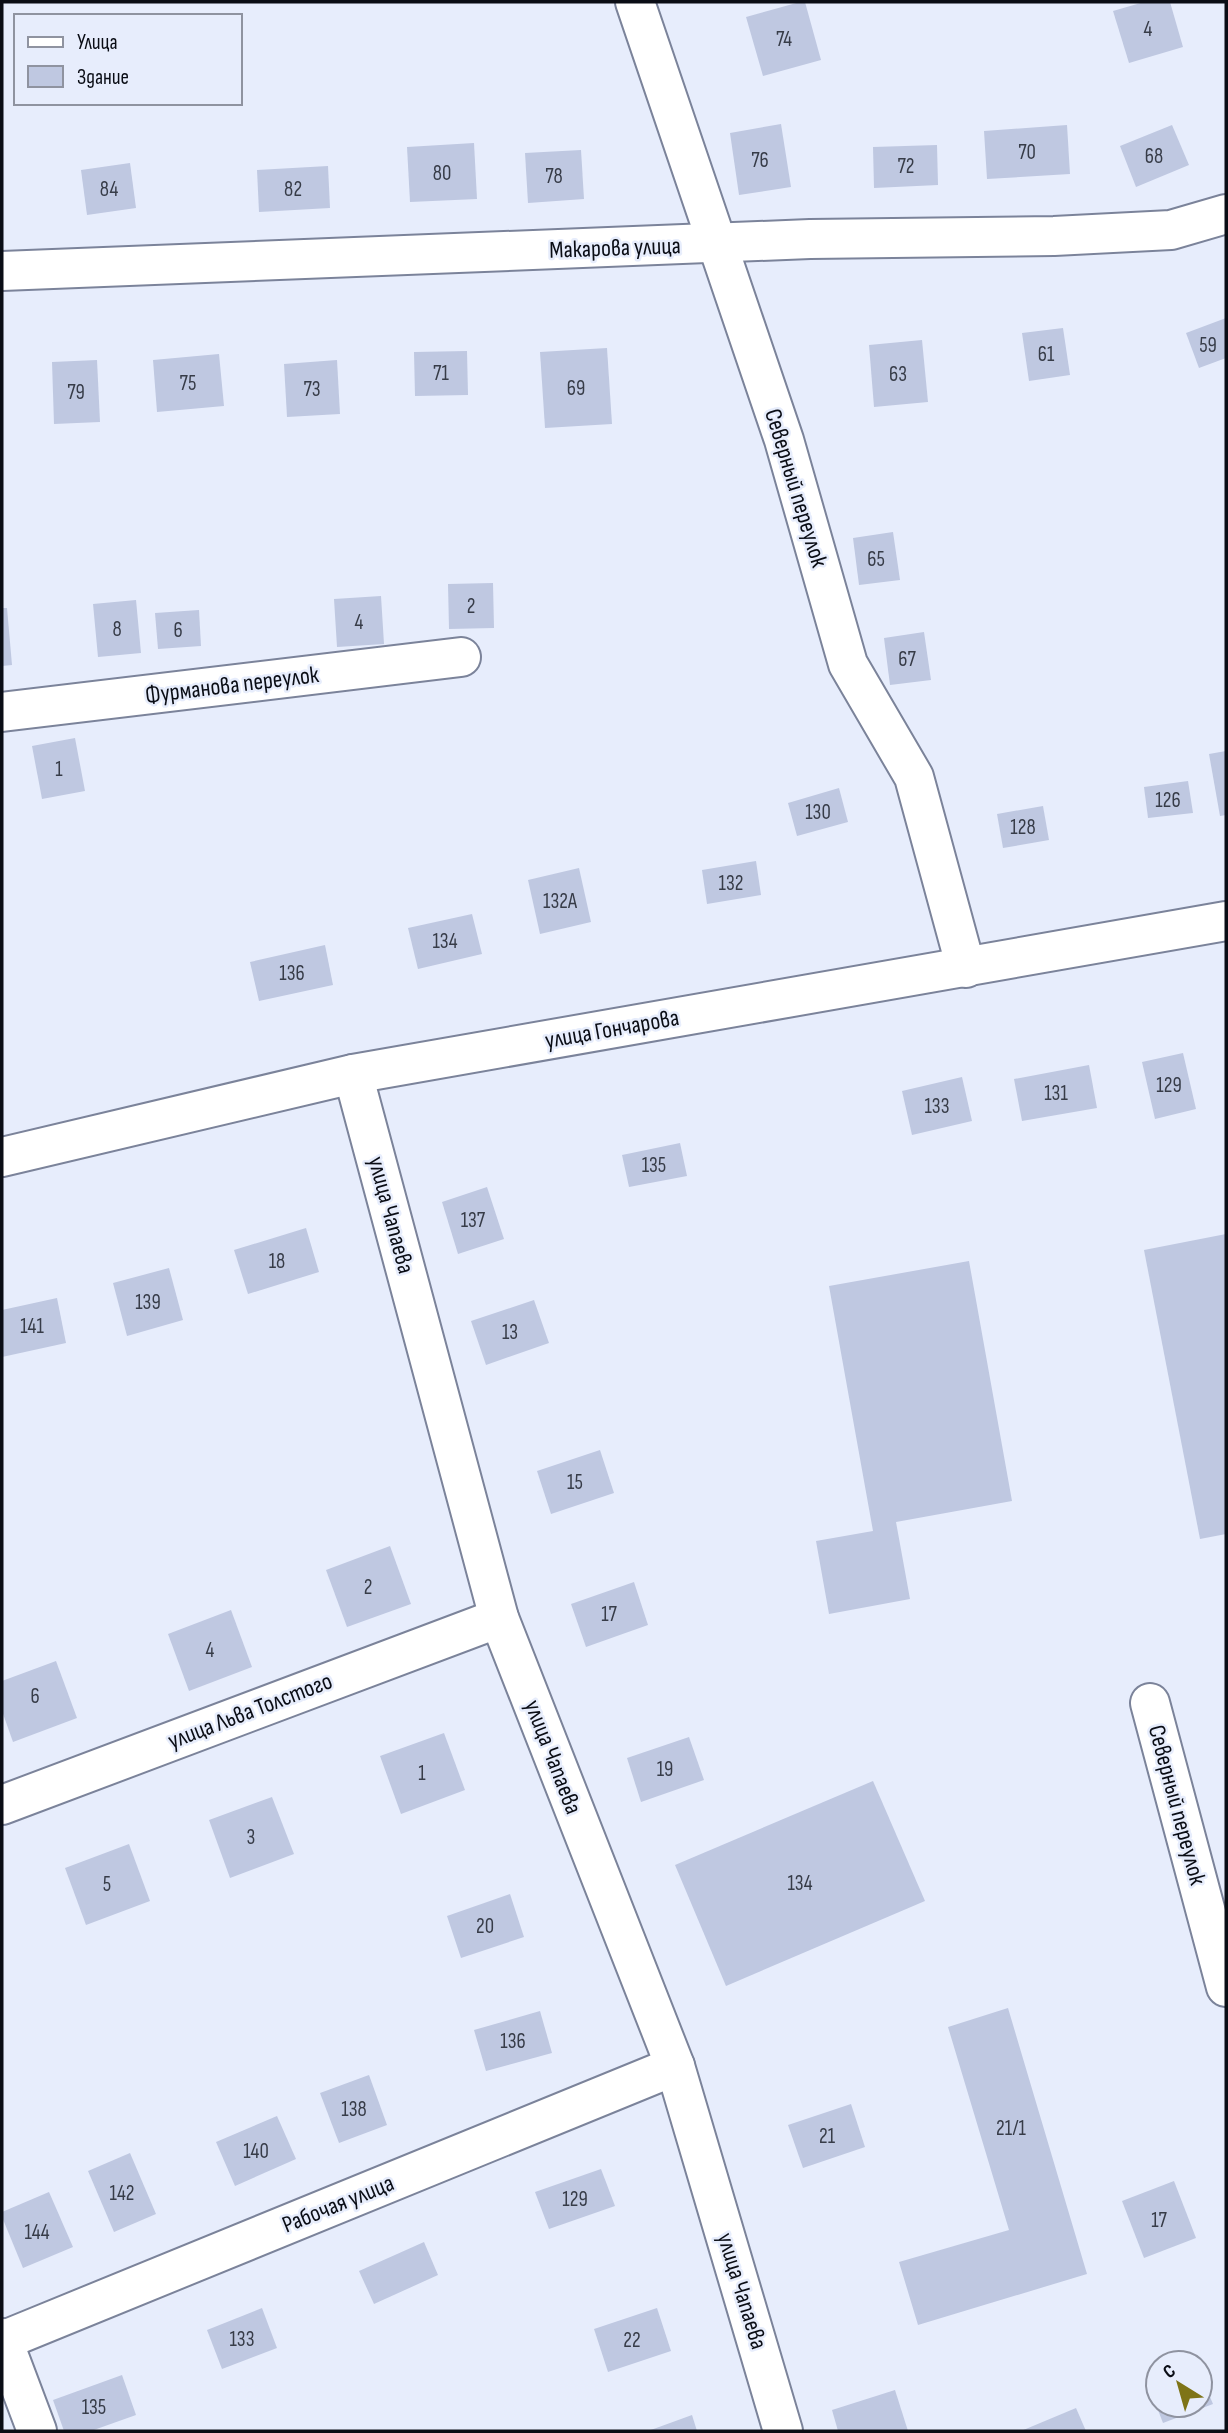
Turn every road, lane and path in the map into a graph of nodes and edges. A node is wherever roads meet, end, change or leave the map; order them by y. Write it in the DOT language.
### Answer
graph roads {
  1 [pos="635,2"];
  2 [pos="1226,214"];
  3 [pos="716,244"];
  4 [pos="2,271"];
  5 [pos="461,657"];
  6 [pos="2,712"];
  7 [pos="1226,921"];
  8 [pos="966,968"];
  9 [pos="353,1074"];
  10 [pos="2,1157"];
  11 [pos="499,1618"];
  12 [pos="1150,1703"];
  13 [pos="2,1805"];
  14 [pos="1226,1987"];
  15 [pos="675,2066"];
  16 [pos="2,2340"];
  17 [pos="37,2431"];
  18 [pos="783,2431"];
  1 -- 3 [label="street, Северный переулок"];
  2 -- 3 [label="street, Макарова улица"];
  3 -- 4 [label="street, Макарова улица"];
  3 -- 8 [label="street, Северный переулок"];
  5 -- 6 [label="street, Фурманова переулок"];
  7 -- 8 [label="street, улица Гончарова"];
  8 -- 9 [label="street, улица Гончарова"];
  9 -- 10 [label="street, улица Гончарова"];
  9 -- 11 [label="street, улица Чапаева"];
  11 -- 13 [label="street, улица Льва Толстого"];
  11 -- 15 [label="street, улица Чапаева"];
  12 -- 14 [label="street, Северный переулок"];
  15 -- 16 [label="street, Рабочая улица"];
  15 -- 18 [label="street, улица Чапаева"];
  16 -- 17 [label="street"];
}
